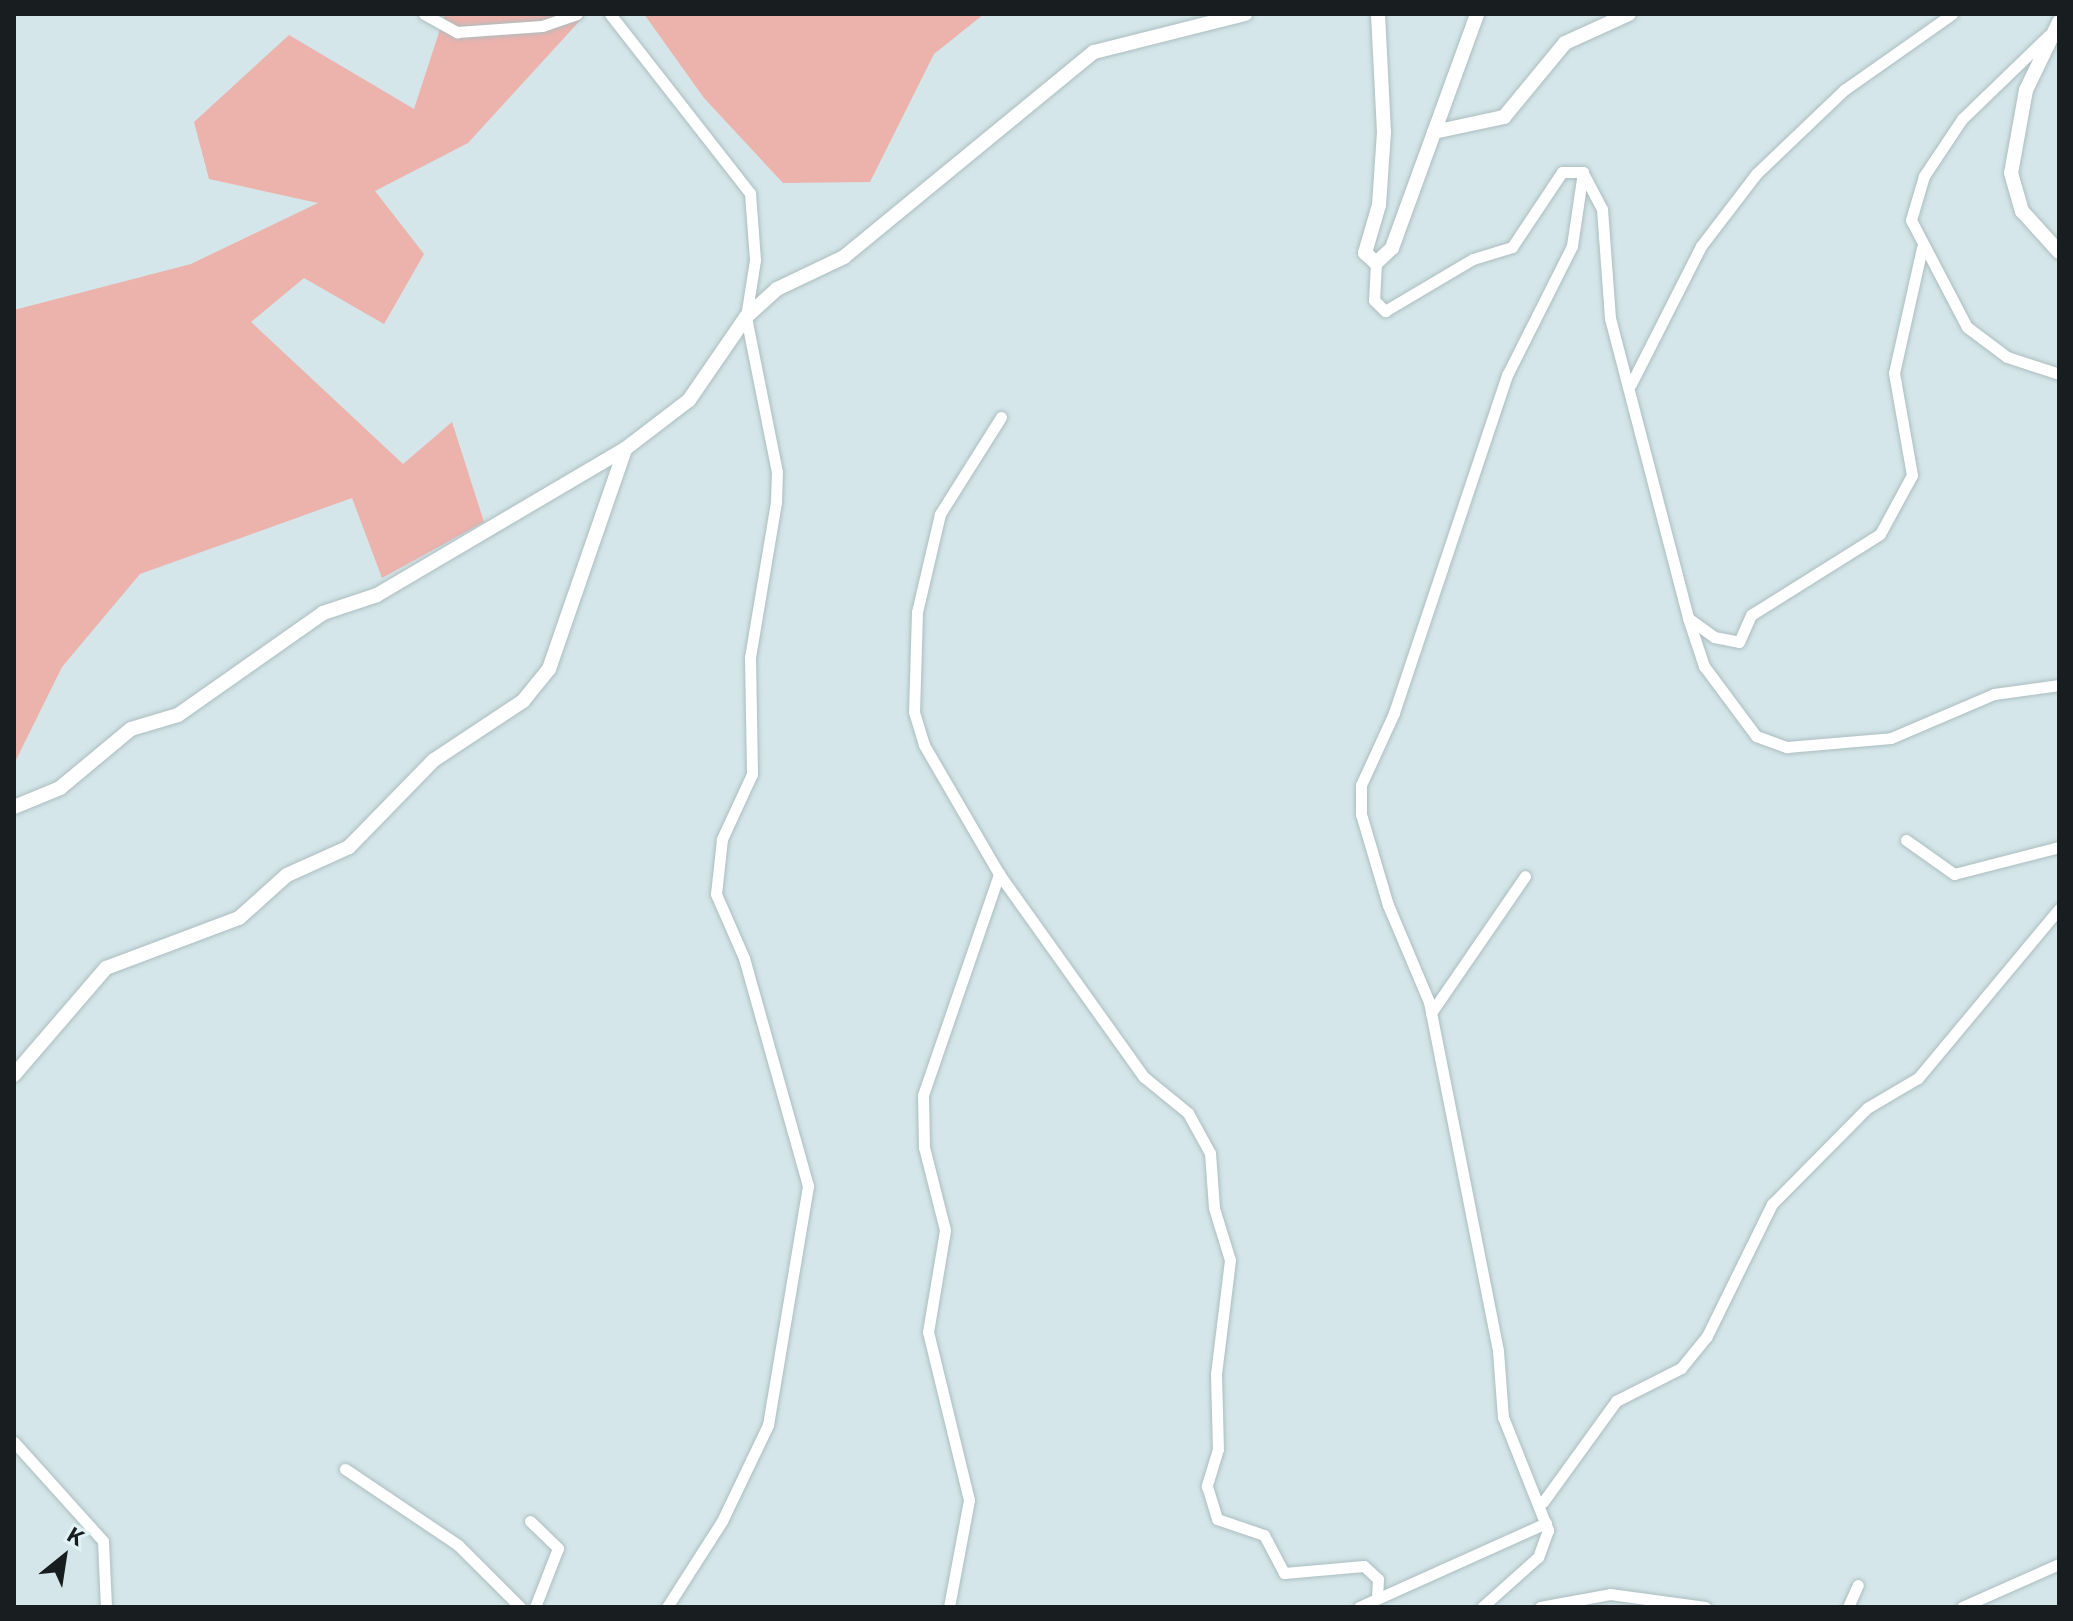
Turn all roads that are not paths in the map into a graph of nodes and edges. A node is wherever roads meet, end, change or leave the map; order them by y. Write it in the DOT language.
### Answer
graph roads {
  1 [pos="424,14"];
  2 [pos="577,14"];
  3 [pos="610,14"];
  4 [pos="1245,14"];
  5 [pos="1378,14"];
  6 [pos="1477,14"];
  7 [pos="1629,14"];
  8 [pos="1952,14"];
  9 [pos="2059,22"];
  10 [pos="1434,132"];
  11 [pos="1583,172"];
  12 [pos="1922,248"];
  13 [pos="2059,252"];
  14 [pos="1376,263"];
  15 [pos="746,317"];
  16 [pos="2059,374"];
  17 [pos="1631,384"];
  18 [pos="1001,417"];
  19 [pos="625,449"];
  20 [pos="1688,618"];
  21 [pos="2059,685"];
  22 [pos="14,807"];
  23 [pos="1906,840"];
  24 [pos="2059,847"];
  25 [pos="999,874"];
  26 [pos="1525,876"];
  27 [pos="2059,909"];
  28 [pos="1431,1013"];
  29 [pos="14,1075"];
  30 [pos="14,1442"];
  31 [pos="345,1469"];
  32 [pos="1543,1502"];
  33 [pos="530,1521"];
  34 [pos="1546,1523"];
  35 [pos="2059,1564"];
  36 [pos="1858,1585"];
  37 [pos="1377,1596"];
  38 [pos="1993,1603"];
  39 [pos="106,1607"];
  40 [pos="520,1607"];
  41 [pos="535,1607"];
  42 [pos="667,1607"];
  43 [pos="949,1607"];
  44 [pos="1359,1607"];
  45 [pos="1482,1607"];
  46 [pos="1540,1607"];
  47 [pos="1705,1607"];
  48 [pos="1848,1607"];
  49 [pos="1962,1607"];
  1 -- 2 [label="street"];
  3 -- 15 [label="street"];
  4 -- 15 [label="street"];
  5 -- 14 [label="street"];
  6 -- 10 [label="street"];
  7 -- 10 [label="street"];
  8 -- 17 [label="street"];
  9 -- 12 [label="street"];
  9 -- 13 [label="street"];
  10 -- 14 [label="street"];
  11 -- 14 [label="street"];
  11 -- 17 [label="street"];
  11 -- 28 [label="street"];
  12 -- 16 [label="street"];
  12 -- 20 [label="street"];
  15 -- 19 [label="street"];
  15 -- 42 [label="street"];
  17 -- 20 [label="street"];
  18 -- 25 [label="street"];
  19 -- 22 [label="street"];
  19 -- 29 [label="street"];
  20 -- 21 [label="street"];
  23 -- 24 [label="street"];
  25 -- 37 [label="street"];
  25 -- 43 [label="street"];
  26 -- 28 [label="street"];
  27 -- 32 [label="street"];
  28 -- 32 [label="street"];
  30 -- 39 [label="street"];
  31 -- 40 [label="street"];
  32 -- 34 [label="street"];
  33 -- 41 [label="street"];
  34 -- 37 [label="street"];
  34 -- 45 [label="street"];
  35 -- 38 [label="street"];
  36 -- 48 [label="street"];
  37 -- 44 [label="street"];
  38 -- 49 [label="street"];
  46 -- 47 [label="street"];
}
